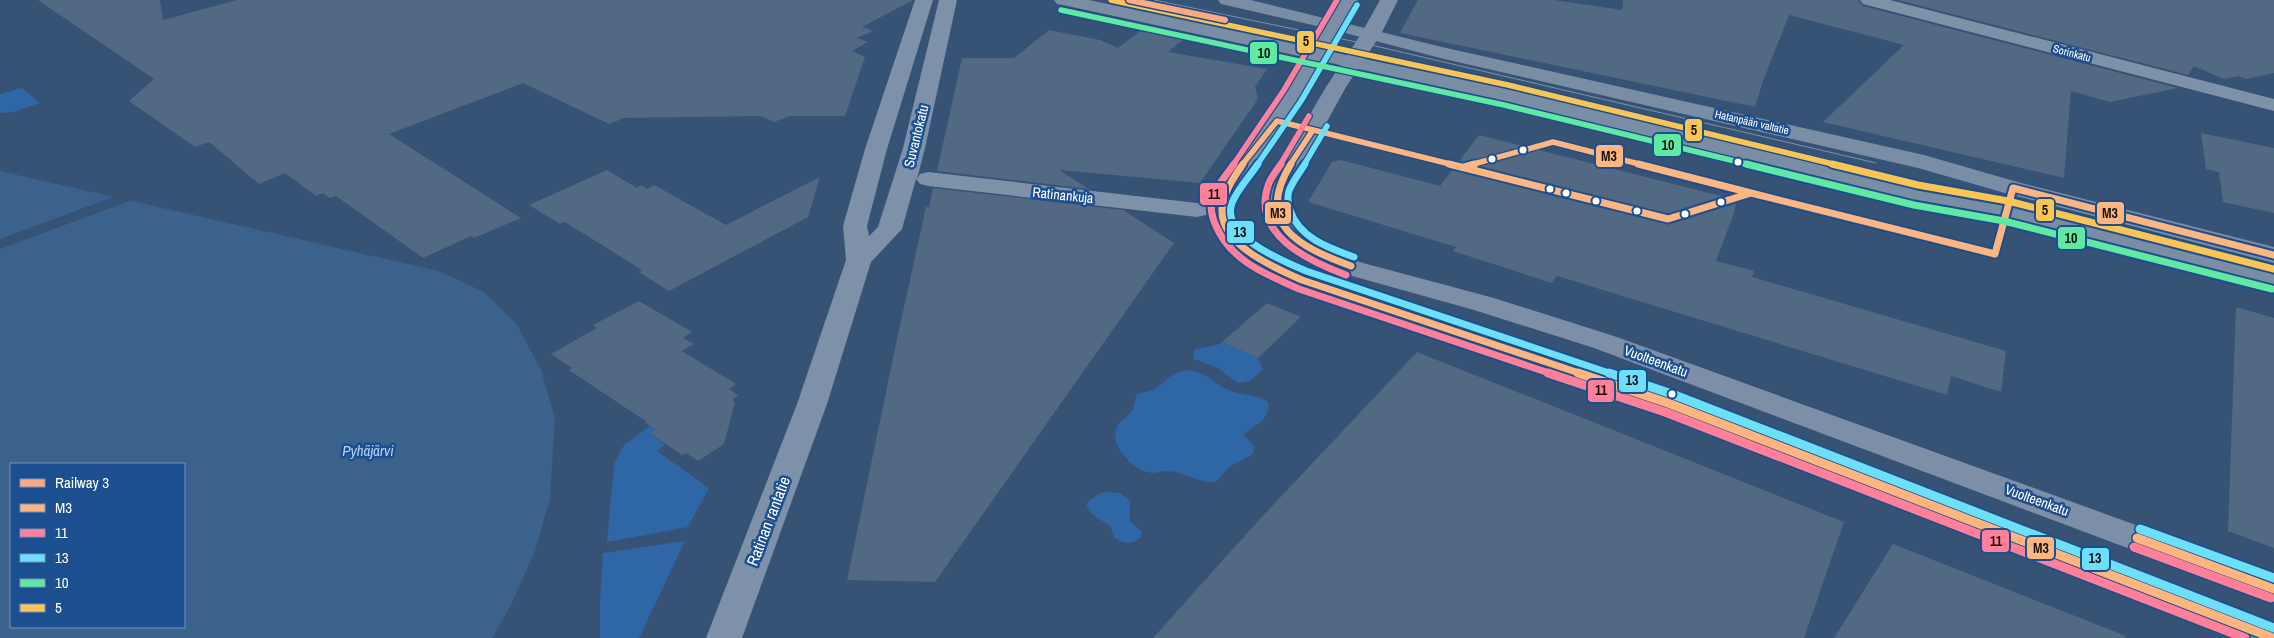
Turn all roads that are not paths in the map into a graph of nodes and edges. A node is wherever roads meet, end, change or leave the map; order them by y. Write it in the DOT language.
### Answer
graph roads {
  1 [pos="924,0"];
  2 [pos="948,0"];
  3 [pos="1063,0"];
  4 [pos="1227,0"];
  5 [pos="1349,0"];
  6 [pos="1389,0"];
  7 [pos="1869,0"];
  8 [pos="1333,24"];
  9 [pos="1371,34"];
  10 [pos="1316,53"];
  11 [pos="1353,61"];
  12 [pos="2274,105"];
  13 [pos="928,180"];
  14 [pos="1198,210"];
  15 [pos="2274,256"];
  16 [pos="859,260"];
  17 [pos="2274,278"];
  18 [pos="812,404"];
  19 [pos="2274,589"];
  20 [pos="724,638"];
  21 [pos="2273,638"];
  1 -- 16 [label="street, Suvantokatu"];
  2 -- 16 [label="street, Suvantokatu"];
  3 -- 10 [label="main road"];
  4 -- 8 [label="main road, Hatanpään valtatie"];
  5 -- 8 [label="main road"];
  6 -- 9 [label="main road, Vuolteenkatu"];
  7 -- 12 [label="street, Sorinkatu"];
  8 -- 9 [label="main road, Hatanpään valtatie"];
  8 -- 10 [label="main road"];
  9 -- 11 [label="main road, Vuolteenkatu"];
  9 -- 15 [label="main road, Hatanpään valtatie"];
  10 -- 11 [label="main road"];
  10 -- 21 [label="main road"];
  11 -- 17 [label="main road"];
  11 -- 19 [label="main road, Vuolteenkatu"];
  13 -- 14 [label="street, Ratinankuja"];
  16 -- 18 [label="street, Suvantokatu"];
  18 -- 20 [label="street, Ratinan rantatie"];
}
